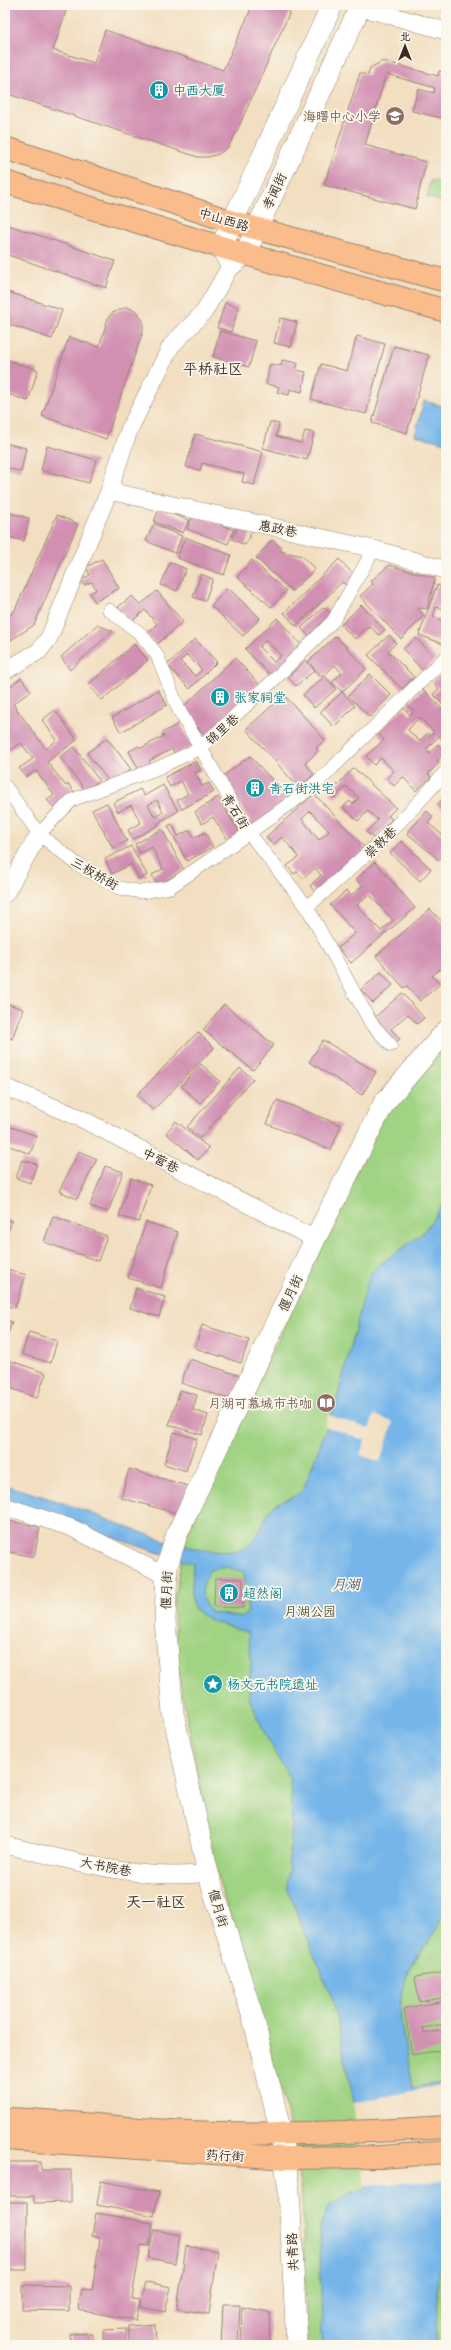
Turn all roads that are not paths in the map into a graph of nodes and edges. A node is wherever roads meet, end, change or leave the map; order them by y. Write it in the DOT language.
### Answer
graph roads {
  1 [pos="332,5"];
  2 [pos="358,6"];
  3 [pos="446,31"];
  4 [pos="5,148"];
  5 [pos="5,182"];
  6 [pos="233,222"];
  7 [pos="256,228"];
  8 [pos="232,255"];
  9 [pos="446,281"];
  10 [pos="446,311"];
  11 [pos="109,491"];
  12 [pos="374,549"];
  13 [pos="446,570"];
  14 [pos="109,610"];
  15 [pos="446,657"];
  16 [pos="5,670"];
  17 [pos="200,748"];
  18 [pos="446,771"];
  19 [pos="5,786"];
  20 [pos="39,834"];
  21 [pos="249,834"];
  22 [pos="5,894"];
  23 [pos="307,907"];
  24 [pos="446,1031"];
  25 [pos="391,1045"];
  26 [pos="5,1087"];
  27 [pos="315,1239"];
  28 [pos="5,1506"];
  29 [pos="166,1571"];
  30 [pos="5,1845"];
  31 [pos="208,1873"];
  32 [pos="5,2118"];
  33 [pos="446,2127"];
  34 [pos="281,2133"];
  35 [pos="5,2139"];
  36 [pos="446,2152"];
  37 [pos="286,2158"];
  38 [pos="297,2345"];
  1 -- 6 [label="street, 孝闻街"];
  2 -- 3 [label="street"];
  2 -- 7 [label="street, 孝闻街"];
  4 -- 6 [label="main road, 中山西路"];
  5 -- 8 [label="main road"];
  6 -- 7 [label="main road, 中山西路"];
  6 -- 8 [label="street, 孝闻街"];
  7 -- 8 [label="street, 孝闻街"];
  7 -- 9 [label="main road, 中山西路"];
  8 -- 10 [label="main road"];
  8 -- 11 [label="street"];
  11 -- 12 [label="street, 惠政巷"];
  11 -- 16 [label="street"];
  12 -- 13 [label="street, 惠政巷"];
  12 -- 17 [label="street, 锦里巷"];
  14 -- 17 [label="street, 青石街"];
  15 -- 21 [label="street, 青石街"];
  17 -- 20 [label="street, 锦里巷"];
  17 -- 21 [label="street, 青石街"];
  18 -- 23 [label="street, 崇教巷"];
  19 -- 20 [label="street, 三板桥街"];
  20 -- 21 [label="street, 三板桥街"];
  20 -- 22 [label="street"];
  21 -- 23 [label="street"];
  23 -- 25 [label="street"];
  24 -- 27 [label="street, 偃月街"];
  26 -- 27 [label="street, 中营巷"];
  27 -- 29 [label="street, 偃月街"];
  28 -- 29 [label="street"];
  29 -- 31 [label="street, 偃月街"];
  30 -- 31 [label="street, 大书院巷"];
  31 -- 34 [label="street, 偃月街"];
  32 -- 34 [label="main road, 药行街"];
  33 -- 34 [label="main road, 药行街"];
  34 -- 37 [label="street, 偃月街"];
  35 -- 37 [label="main road, 药行街"];
  36 -- 37 [label="main road, 药行街"];
  37 -- 38 [label="street, 共青路"];
}
